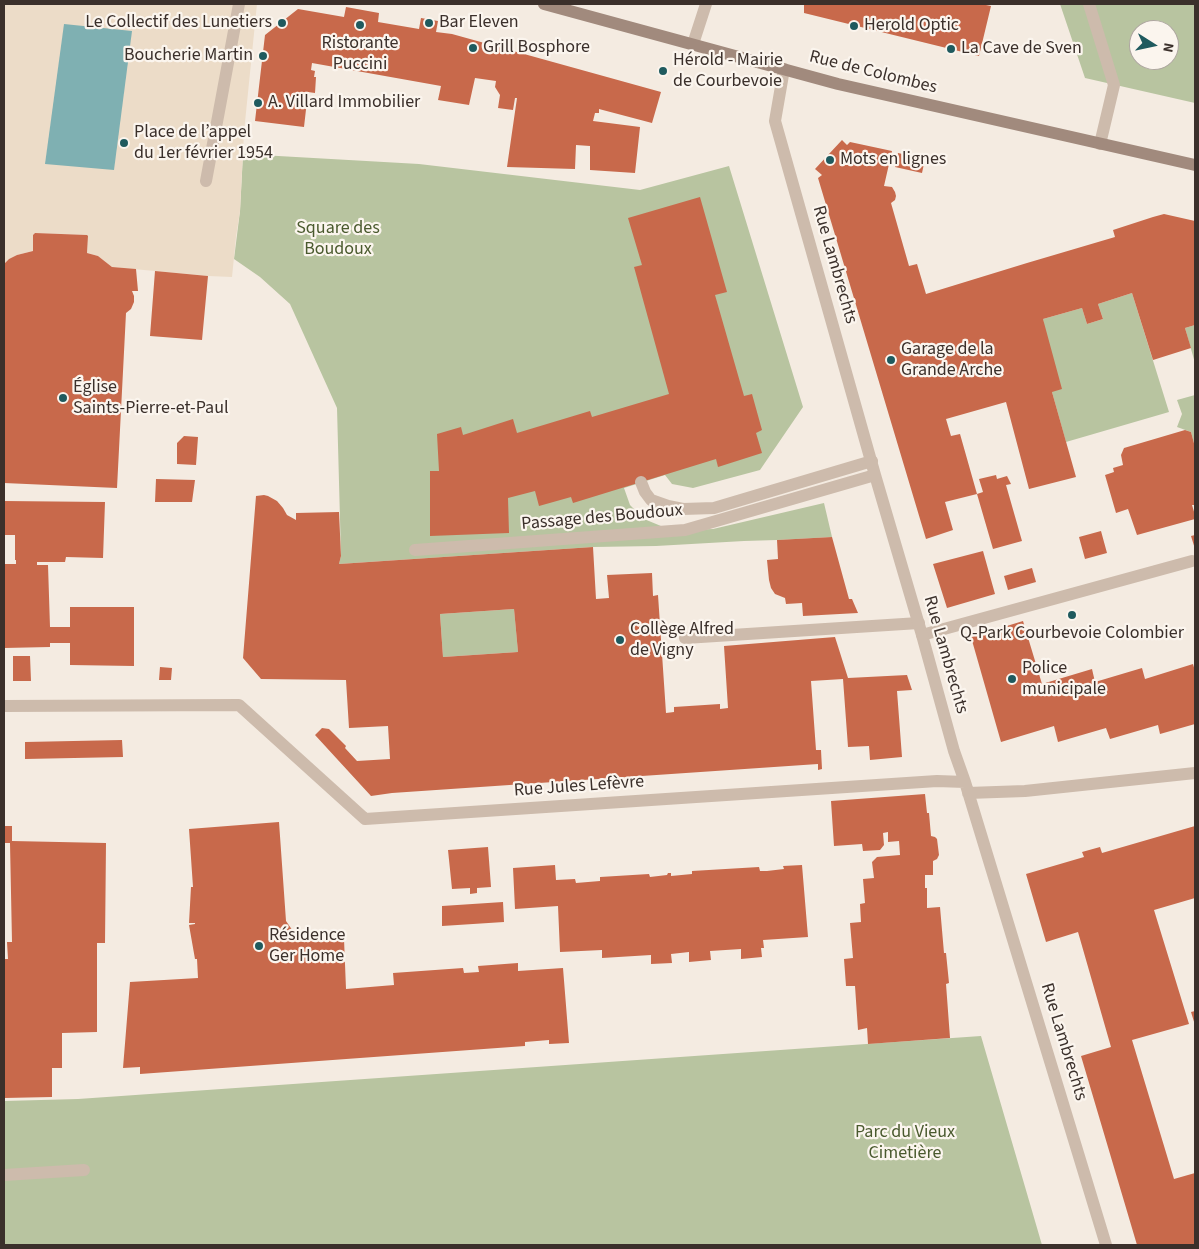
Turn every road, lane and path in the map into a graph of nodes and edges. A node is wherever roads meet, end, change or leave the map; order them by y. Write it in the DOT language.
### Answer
graph roads {
  1 [pos="239,4"];
  2 [pos="544,4"];
  3 [pos="706,4"];
  4 [pos="1089,4"];
  5 [pos="693,44"];
  6 [pos="784,69"];
  7 [pos="1100,144"];
  8 [pos="1195,165"];
  9 [pos="206,181"];
  10 [pos="872,462"];
  11 [pos="875,475"];
  12 [pos="641,482"];
  13 [pos="415,550"];
  14 [pos="1192,561"];
  15 [pos="920,629"];
  16 [pos="685,638"];
  17 [pos="4,706"];
  18 [pos="1195,773"];
  19 [pos="967,788"];
  20 [pos="84,1170"];
  21 [pos="4,1175"];
  22 [pos="1106,1245"];
  1 -- 9 [label="street"];
  2 -- 5 [label="main road, Rue de Colombes"];
  3 -- 5 [label="street"];
  4 -- 7 [label="street"];
  5 -- 6 [label="main road, Rue de Colombes"];
  6 -- 7 [label="main road, Rue de Colombes"];
  6 -- 10 [label="street, Rue Lambrechts"];
  7 -- 8 [label="main road, Rue de Colombes"];
  10 -- 11 [label="street, Rue Lambrechts"];
  10 -- 12 [label="street"];
  11 -- 13 [label="street, Passage des Boudoux"];
  11 -- 15 [label="street, Rue Lambrechts"];
  14 -- 15 [label="street"];
  15 -- 16 [label="street"];
  15 -- 19 [label="street, Rue Lambrechts"];
  17 -- 19 [label="street, Rue Jules Lefèvre"];
  18 -- 19 [label="street, Rue Jules Lefèvre"];
  19 -- 22 [label="street, Rue Lambrechts"];
  20 -- 21 [label="street"];
}
